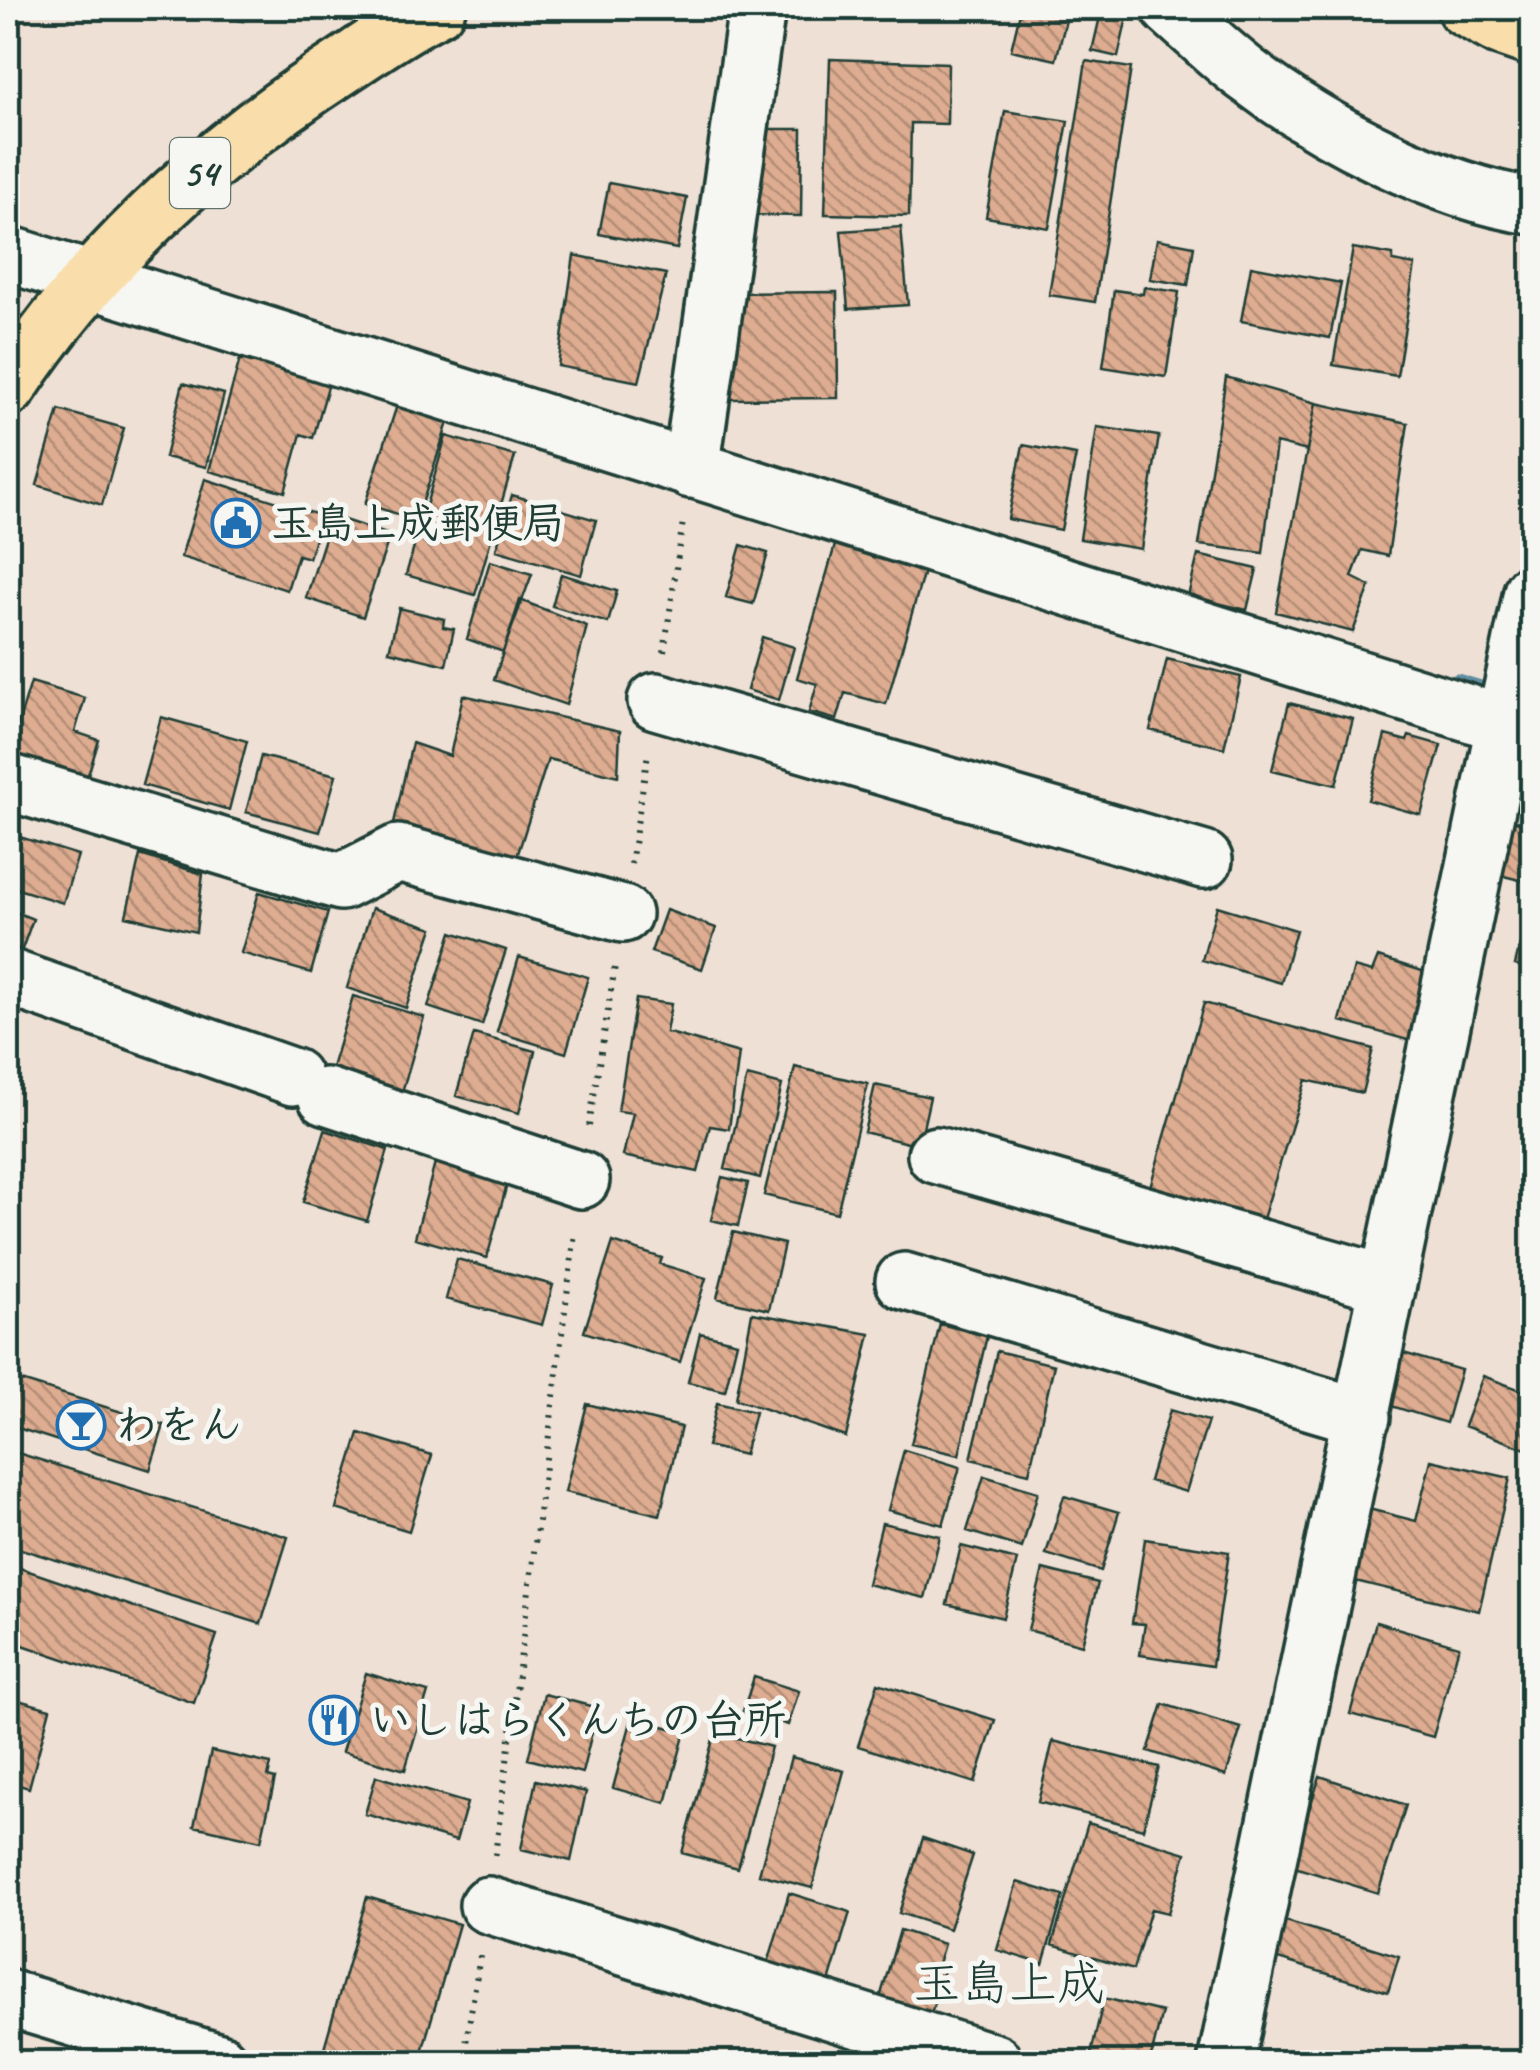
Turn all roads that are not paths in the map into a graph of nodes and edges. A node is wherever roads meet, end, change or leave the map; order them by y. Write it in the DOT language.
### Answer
graph roads {
  1 [pos="436,8"];
  2 [pos="757,8"];
  3 [pos="1170,8"];
  4 [pos="1465,8"];
  5 [pos="1532,38"];
  6 [pos="1532,206"];
  7 [pos="8,254"];
  8 [pos="92,280"];
  9 [pos="8,388"];
  10 [pos="691,468"];
  11 [pos="1532,592"];
  12 [pos="656,701"];
  13 [pos="1519,729"];
  14 [pos="8,782"];
  15 [pos="1204,860"];
  16 [pos="624,914"];
  17 [pos="8,977"];
  18 [pos="936,1155"];
  19 [pos="581,1180"];
  20 [pos="904,1281"];
  21 [pos="1386,1284"];
  22 [pos="1362,1418"];
  23 [pos="488,1905"];
  24 [pos="8,1998"];
  25 [pos="220,2062"];
  26 [pos="994,2062"];
  27 [pos="1226,2062"];
  1 -- 8 [label="main road, 54"];
  2 -- 10 [label="street"];
  3 -- 6 [label="street"];
  4 -- 5 [label="main road"];
  7 -- 8 [label="street"];
  8 -- 9 [label="main road, 54"];
  8 -- 10 [label="street"];
  10 -- 13 [label="street"];
  11 -- 13 [label="street"];
  12 -- 15 [label="street"];
  13 -- 21 [label="street"];
  14 -- 16 [label="street"];
  17 -- 19 [label="street"];
  18 -- 21 [label="street"];
  20 -- 22 [label="street"];
  21 -- 22 [label="street"];
  22 -- 27 [label="street"];
  23 -- 26 [label="street"];
  24 -- 25 [label="street"];
}
